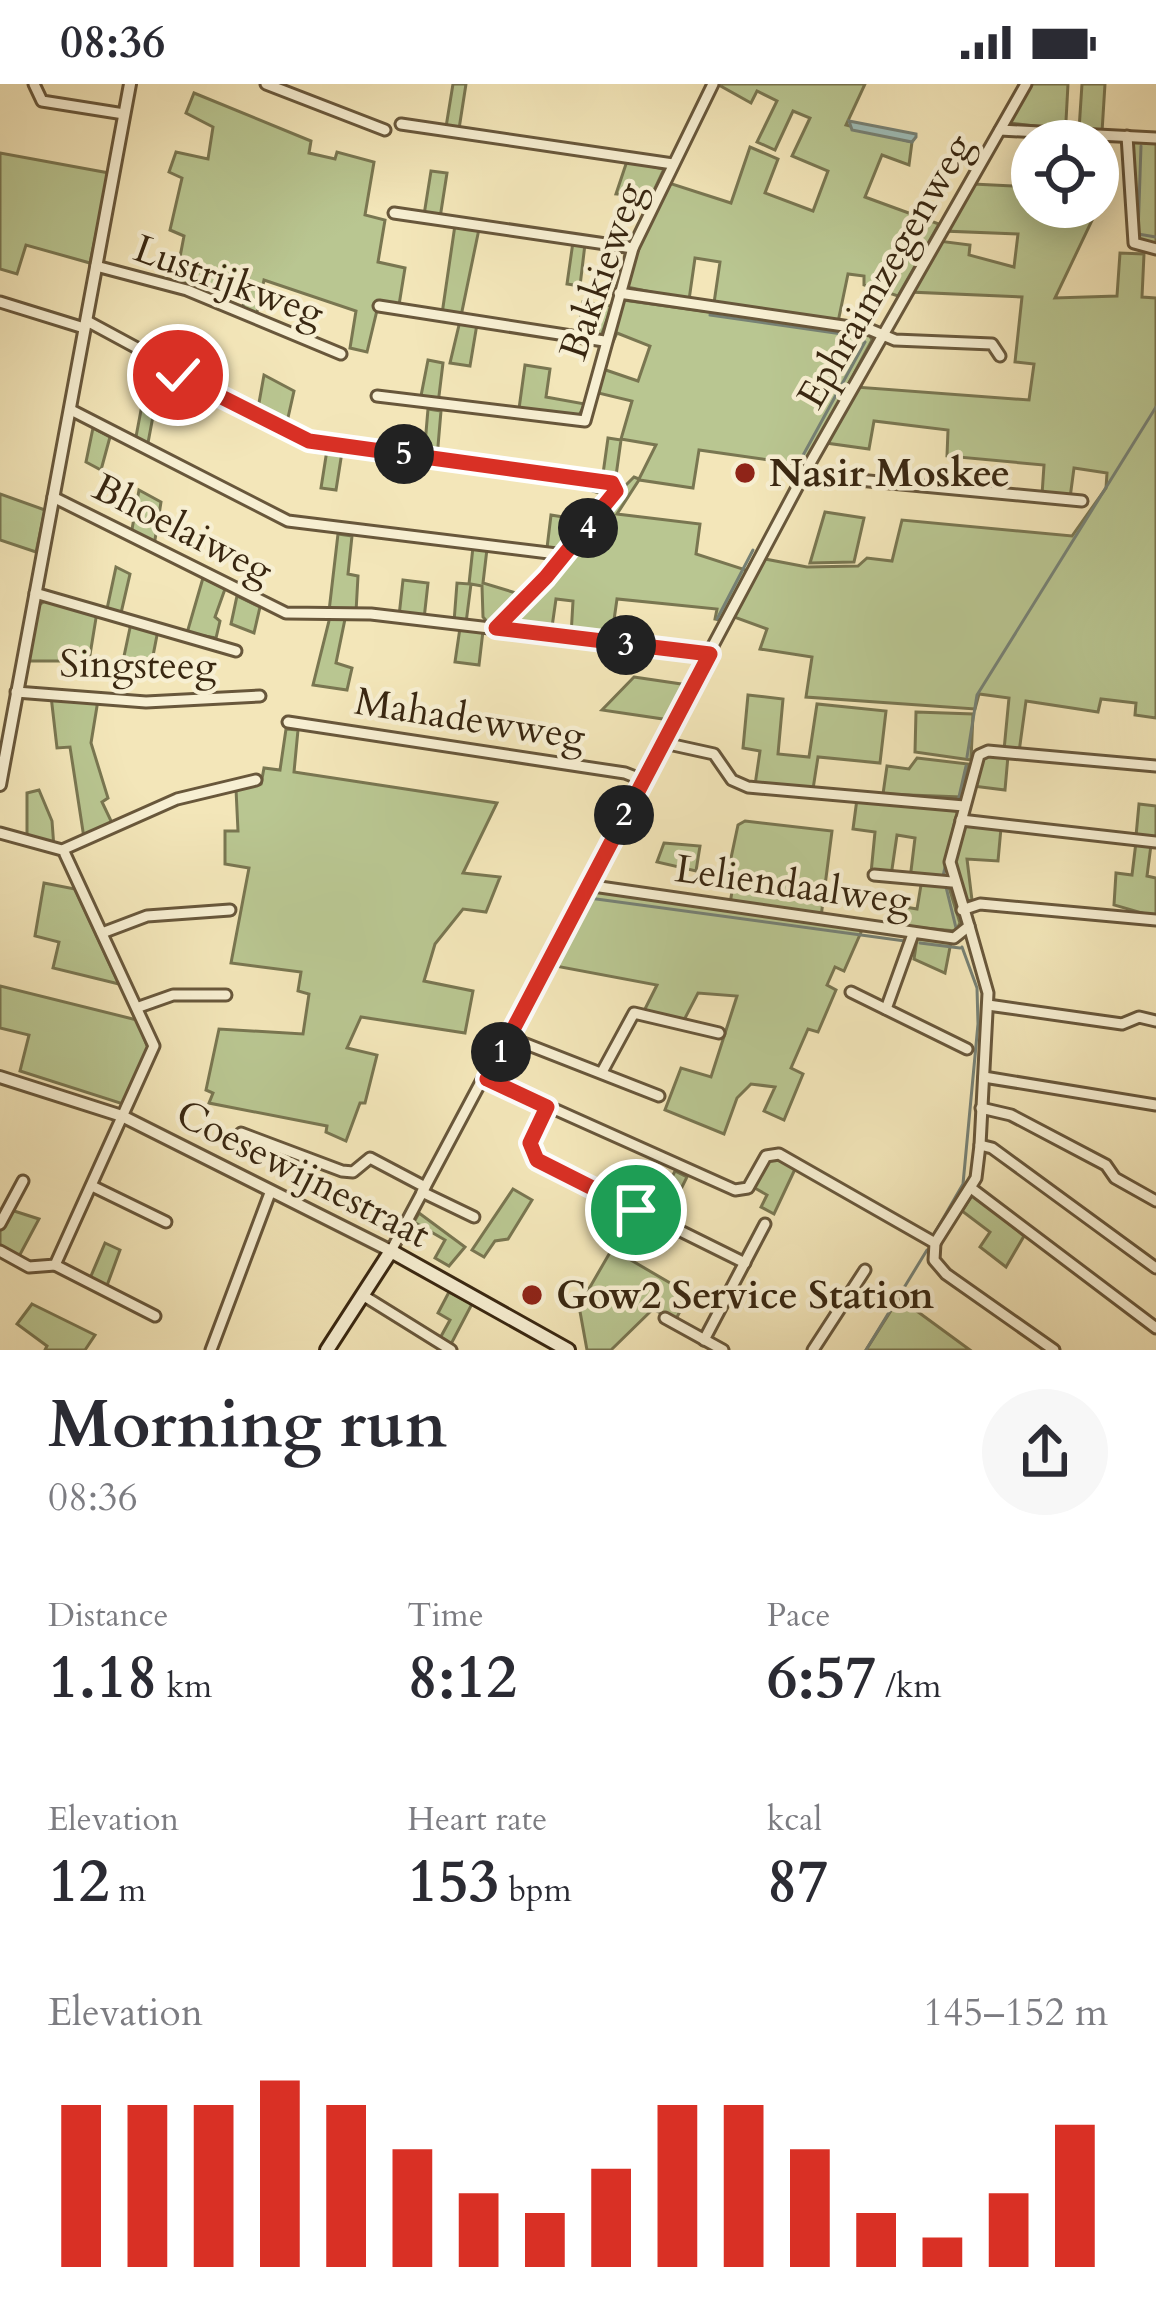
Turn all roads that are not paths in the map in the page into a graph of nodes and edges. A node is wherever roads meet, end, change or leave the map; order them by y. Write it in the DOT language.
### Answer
graph roads {
  1 [pos="34,84"];
  2 [pos="130,84"];
  3 [pos="266,84"];
  4 [pos="713,84"];
  5 [pos="1026,84"];
  6 [pos="124,114"];
  7 [pos="401,124"];
  8 [pos="385,130"];
  9 [pos="1000,130"];
  10 [pos="1127,136"];
  11 [pos="1156,138"];
  12 [pos="673,164"];
  13 [pos="394,213"];
  14 [pos="633,248"];
  15 [pos="1156,250"];
  16 [pos="96,266"];
  17 [pos="620,293"];
  18 [pos="0,302"];
  19 [pos="379,306"];
  20 [pos="85,325"];
  21 [pos="880,336"];
  22 [pos="604,340"];
  23 [pos="341,355"];
  24 [pos="1000,356"];
  25 [pos="377,396"];
  26 [pos="70,410"];
  27 [pos="806,475"];
  28 [pos="53,497"];
  29 [pos="1082,501"];
  30 [pos="565,556"];
  31 [pos="35,593"];
  32 [pos="496,628"];
  33 [pos="236,651"];
  34 [pos="710,654"];
  35 [pos="16,692"];
  36 [pos="260,696"];
  37 [pos="7,709"];
  38 [pos="288,722"];
  39 [pos="664,743"];
  40 [pos="1156,766"];
  41 [pos="256,780"];
  42 [pos="643,780"];
  43 [pos="0,785"];
  44 [pos="964,806"];
  45 [pos="961,820"];
  46 [pos="0,832"];
  47 [pos="1156,842"];
  48 [pos="65,854"];
  49 [pos="874,875"];
  50 [pos="952,882"];
  51 [pos="586,885"];
  52 [pos="230,910"];
  53 [pos="962,910"];
  54 [pos="1156,920"];
  55 [pos="970,926"];
  56 [pos="103,933"];
  57 [pos="913,934"];
  58 [pos="851,992"];
  59 [pos="226,994"];
  60 [pos="988,1005"];
  61 [pos="139,1007"];
  62 [pos="886,1009"];
  63 [pos="1156,1021"];
  64 [pos="719,1033"];
  65 [pos="508,1037"];
  66 [pos="967,1048"];
  67 [pos="602,1072"];
  68 [pos="0,1077"];
  69 [pos="984,1077"];
  70 [pos="487,1079"];
  71 [pos="659,1096"];
  72 [pos="1156,1105"];
  73 [pos="547,1107"];
  74 [pos="981,1108"];
  75 [pos="122,1116"];
  76 [pos="241,1133"];
  77 [pos="980,1145"];
  78 [pos="23,1181"];
  79 [pos="92,1186"];
  80 [pos="971,1188"];
  81 [pos="424,1190"];
  82 [pos="270,1193"];
  83 [pos="1156,1202"];
  84 [pos="474,1217"];
  85 [pos="166,1222"];
  86 [pos="0,1224"];
  87 [pos="765,1224"];
  88 [pos="935,1243"];
  89 [pos="0,1251"];
  90 [pos="391,1251"];
  91 [pos="745,1263"];
  92 [pos="55,1265"];
  93 [pos="1156,1268"];
  94 [pos="865,1270"];
  95 [pos="364,1296"];
  96 [pos="155,1316"];
  97 [pos="665,1318"];
  98 [pos="1156,1328"];
  99 [pos="704,1340"];
  100 [pos="211,1350"];
  101 [pos="327,1350"];
  102 [pos="451,1350"];
  103 [pos="568,1350"];
  104 [pos="723,1350"];
  105 [pos="813,1350"];
  106 [pos="1054,1350"];
  1 -- 6 [label="street"];
  2 -- 6 [label="street"];
  3 -- 8 [label="street"];
  4 -- 12 [label="street, Bakkieweg"];
  5 -- 9 [label="street, Ephraimzegenweg"];
  6 -- 16 [label="street"];
  7 -- 12 [label="street"];
  9 -- 10 [label="street"];
  9 -- 21 [label="street, Ephraimzegenweg"];
  10 -- 11 [label="street"];
  10 -- 15 [label="street"];
  12 -- 14 [label="street, Bakkieweg"];
  13 -- 14 [label="street"];
  14 -- 17 [label="street, Bakkieweg"];
  16 -- 20 [label="street"];
  16 -- 23 [label="street, Lustrijkweg"];
  17 -- 21 [label="street"];
  17 -- 22 [label="street, Bakkieweg"];
  18 -- 20 [label="street"];
  19 -- 22 [label="street"];
  20 -- 26 [label="street"];
  20 -- 30 [label="street"];
  21 -- 24 [label="street"];
  21 -- 27 [label="street, Ephraimzegenweg"];
  22 -- 25 [label="street, Bakkieweg"];
  26 -- 28 [label="street"];
  26 -- 30 [label="street"];
  27 -- 29 [label="street"];
  27 -- 34 [label="street, Ephraimzegenweg"];
  28 -- 31 [label="street"];
  28 -- 32 [label="street, Bhoelaiweg"];
  30 -- 32 [label="street"];
  31 -- 33 [label="street"];
  31 -- 35 [label="street"];
  32 -- 34 [label="street"];
  34 -- 39 [label="street, Ephraimzegenweg"];
  35 -- 36 [label="street, Singsteeg"];
  35 -- 37 [label="street"];
  37 -- 43 [label="street"];
  38 -- 42 [label="street, Mahadewweg"];
  39 -- 42 [label="street, Ephraimzegenweg"];
  39 -- 44 [label="street"];
  40 -- 44 [label="street"];
  41 -- 46 [label="street"];
  42 -- 51 [label="street, Ephraimzegenweg"];
  44 -- 45 [label="street"];
  45 -- 47 [label="street"];
  45 -- 50 [label="street"];
  48 -- 56 [label="street"];
  49 -- 50 [label="street"];
  50 -- 53 [label="street, Leliendaalweg"];
  51 -- 57 [label="street, Leliendaalweg"];
  51 -- 65 [label="street, Ephraimzegenweg"];
  52 -- 56 [label="street"];
  53 -- 54 [label="street"];
  53 -- 55 [label="street, Leliendaalweg"];
  55 -- 57 [label="street, Leliendaalweg"];
  55 -- 60 [label="street"];
  56 -- 61 [label="street"];
  57 -- 62 [label="street"];
  58 -- 62 [label="street"];
  59 -- 61 [label="street"];
  60 -- 63 [label="street"];
  60 -- 69 [label="street"];
  61 -- 75 [label="street"];
  62 -- 66 [label="street"];
  64 -- 67 [label="street"];
  65 -- 67 [label="street"];
  65 -- 70 [label="street, Ephraimzegenweg"];
  67 -- 71 [label="street"];
  68 -- 75 [label="street, Coesewijnestraat"];
  69 -- 72 [label="street"];
  69 -- 74 [label="street"];
  70 -- 73 [label="street"];
  70 -- 81 [label="street, Ephraimzegenweg"];
  73 -- 88 [label="street"];
  73 -- 91 [label="street"];
  74 -- 77 [label="street"];
  74 -- 83 [label="street"];
  75 -- 79 [label="street"];
  75 -- 82 [label="street, Coesewijnestraat"];
  76 -- 81 [label="street"];
  77 -- 80 [label="street"];
  77 -- 93 [label="street"];
  78 -- 86 [label="street"];
  79 -- 85 [label="street"];
  79 -- 92 [label="street"];
  80 -- 88 [label="street"];
  80 -- 98 [label="street"];
  81 -- 84 [label="street"];
  81 -- 90 [label="street, Ephraimzegenweg"];
  82 -- 90 [label="street, Coesewijnestraat"];
  82 -- 100 [label="street"];
  87 -- 91 [label="street"];
  88 -- 106 [label="street"];
  89 -- 92 [label="street"];
  90 -- 95 [label="main road"];
  90 -- 103 [label="main road, Coesewijnestraat"];
  91 -- 99 [label="street"];
  92 -- 96 [label="street"];
  94 -- 105 [label="street"];
  95 -- 101 [label="main road"];
  95 -- 102 [label="street"];
  97 -- 99 [label="street"];
  99 -- 104 [label="street"];
}
